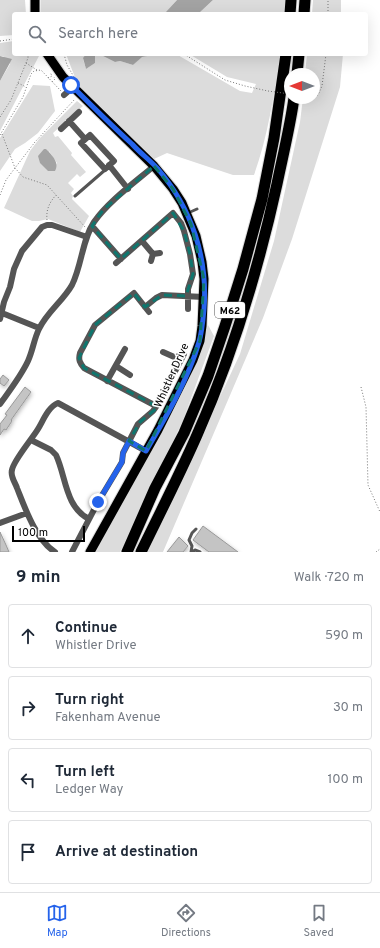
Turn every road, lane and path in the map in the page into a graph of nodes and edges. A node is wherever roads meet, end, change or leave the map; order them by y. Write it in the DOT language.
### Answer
graph roads {
  1 [pos="35,0"];
  2 [pos="291,0"];
  3 [pos="305,0"];
  4 [pos="328,0"];
  5 [pos="35,12"];
  6 [pos="290,12"];
  7 [pos="304,12"];
  8 [pos="328,12"];
  9 [pos="12,39"];
  10 [pos="0,41"];
  11 [pos="27,56"];
  12 [pos="47,56"];
  13 [pos="65,56"];
  14 [pos="187,56"];
  15 [pos="286,56"];
  16 [pos="299,56"];
  17 [pos="326,56"];
  18 [pos="25,63"];
  19 [pos="67,65"];
  20 [pos="298,68"];
  21 [pos="38,70"];
  22 [pos="54,72"];
  23 [pos="56,75"];
  24 [pos="48,78"];
  25 [pos="52,82"];
  26 [pos="18,83"];
  27 [pos="73,87"];
  28 [pos="26,88"];
  29 [pos="320,90"];
  30 [pos="284,93"];
  31 [pos="64,95"];
  32 [pos="77,97"];
  33 [pos="293,104"];
  34 [pos="80,112"];
  35 [pos="0,117"];
  36 [pos="70,121"];
  37 [pos="61,129"];
  38 [pos="1,135"];
  39 [pos="85,139"];
  40 [pos="154,166"];
  41 [pos="107,167"];
  42 [pos="15,168"];
  43 [pos="128,189"];
  44 [pos="0,195"];
  45 [pos="56,195"];
  46 [pos="75,196"];
  47 [pos="197,209"];
  48 [pos="186,214"];
  49 [pos="47,225"];
  50 [pos="90,231"];
  51 [pos="142,241"];
  52 [pos="160,253"];
  53 [pos="153,254"];
  54 [pos="121,259"];
  55 [pos="151,262"];
  56 [pos="116,263"];
  57 [pos="188,296"];
  58 [pos="204,297"];
  59 [pos="188,309"];
  60 [pos="1,316"];
  61 [pos="39,328"];
  62 [pos="125,349"];
  63 [pos="163,352"];
  64 [pos="184,354"];
  65 [pos="180,360"];
  66 [pos="116,366"];
  67 [pos="130,375"];
  68 [pos="108,381"];
  69 [pos="361,387"];
  70 [pos="0,404"];
  71 [pos="156,406"];
  72 [pos="31,440"];
  73 [pos="129,441"];
  74 [pos="146,451"];
  75 [pos="380,512"];
  76 [pos="27,513"];
  77 [pos="89,519"];
  78 [pos="0,523"];
  79 [pos="196,529"];
  80 [pos="380,549"];
  81 [pos="56,552"];
  82 [pos="72,552"];
  83 [pos="90,552"];
  84 [pos="127,552"];
  85 [pos="141,552"];
  86 [pos="192,552"];
  87 [pos="200,552"];
  88 [pos="376,552"];
  1 -- 5 [label="main road"];
  2 -- 6 [label="highway"];
  3 -- 7 [label="highway"];
  4 -- 8 [label="path"];
  9 -- 10 [label="path"];
  11 -- 18 [label="path"];
  12 -- 27 [label="main road, Whistler Drive"];
  13 -- 19 [label="path"];
  14 -- 30 [label="path, bridge"];
  15 -- 84 [label="highway, M62"];
  16 -- 20 [label="highway"];
  17 -- 29 [label="path"];
  18 -- 21 [label="path"];
  18 -- 26 [label="path"];
  21 -- 24 [label="path"];
  21 -- 28 [label="path"];
  22 -- 24 [label="path"];
  23 -- 25 [label="path"];
  24 -- 25 [label="path"];
  25 -- 31 [label="path"];
  26 -- 28 [label="path"];
  26 -- 35 [label="path"];
  27 -- 31 [label="street"];
  27 -- 40 [label="main road, Whistler Drive"];
  28 -- 38 [label="path"];
  32 -- 42 [label="path"];
  33 -- 85 [label="highway, M62"];
  34 -- 36 [label="street"];
  36 -- 37 [label="street"];
  36 -- 39 [label="street"];
  38 -- 42 [label="path"];
  39 -- 41 [label="street"];
  39 -- 41 [label="street"];
  40 -- 43 [label="street"];
  40 -- 48 [label="main road, Whistler Drive"];
  41 -- 43 [label="street"];
  41 -- 46 [label="lane"];
  42 -- 44 [label="path"];
  42 -- 45 [label="path"];
  43 -- 50 [label="street"];
  45 -- 49 [label="path"];
  45 -- 50 [label="path"];
  47 -- 48 [label="lane"];
  48 -- 58 [label="main road, Whistler Drive"];
  49 -- 50 [label="street"];
  49 -- 60 [label="street"];
  50 -- 54 [label="street"];
  50 -- 61 [label="street"];
  51 -- 53 [label="street"];
  51 -- 54 [label="street"];
  51 -- 57 [label="street"];
  52 -- 53 [label="street"];
  53 -- 55 [label="street"];
  54 -- 56 [label="street"];
  57 -- 58 [label="street"];
  57 -- 59 [label="street"];
  57 -- 68 [label="street"];
  58 -- 74 [label="main road, Whistler Drive"];
  60 -- 61 [label="street"];
  61 -- 70 [label="street"];
  62 -- 66 [label="street"];
  63 -- 65 [label="street"];
  64 -- 65 [label="street"];
  65 -- 71 [label="street"];
  66 -- 67 [label="street"];
  66 -- 68 [label="street"];
  68 -- 71 [label="street"];
  69 -- 75 [label="path"];
  71 -- 73 [label="street"];
  72 -- 73 [label="street"];
  72 -- 76 [label="street"];
  72 -- 77 [label="street"];
  73 -- 74 [label="street"];
  73 -- 77 [label="street"];
  74 -- 83 [label="main road, Whistler Drive"];
  76 -- 78 [label="street"];
  76 -- 81 [label="street"];
  77 -- 82 [label="street"];
  79 -- 86 [label="lane"];
  80 -- 88 [label="path"];
  86 -- 87 [label="lane"];
}
